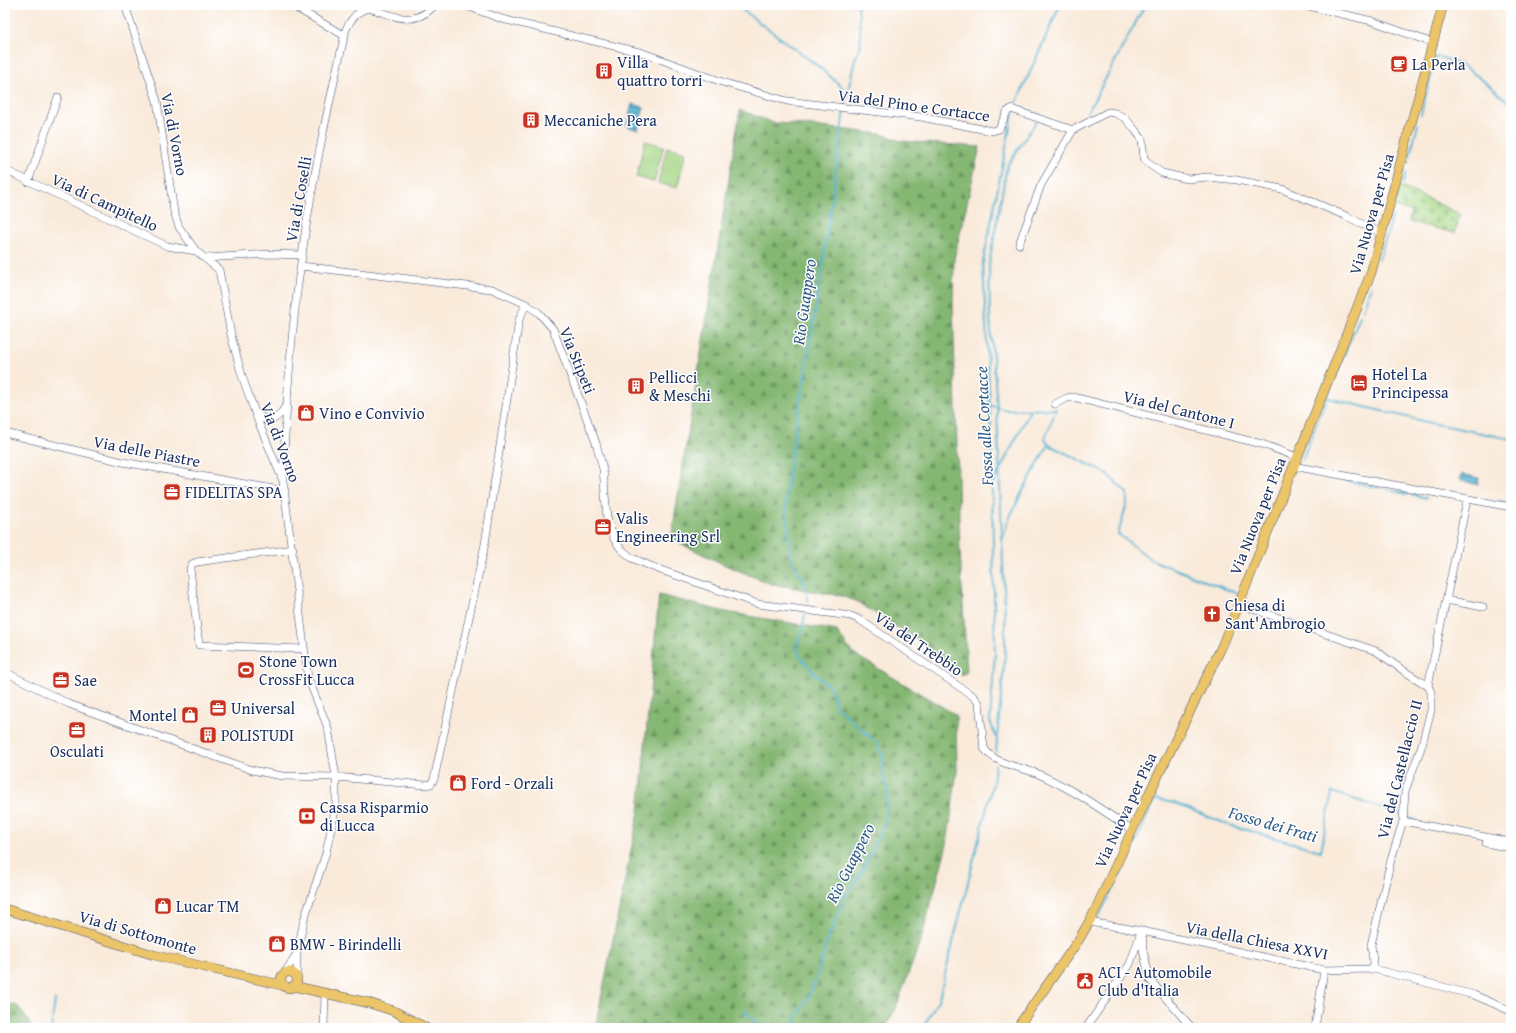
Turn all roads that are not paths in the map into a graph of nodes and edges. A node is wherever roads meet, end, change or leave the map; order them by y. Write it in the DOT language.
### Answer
graph roads {
  1 [pos="125,5"];
  2 [pos="291,5"];
  3 [pos="435,5"];
  4 [pos="464,5"];
  5 [pos="1304,5"];
  6 [pos="1443,5"];
  7 [pos="359,8"];
  8 [pos="345,36"];
  9 [pos="1433,44"];
  10 [pos="58,97"];
  11 [pos="1073,130"];
  12 [pos="5,170"];
  13 [pos="28,182"];
  14 [pos="1383,234"];
  15 [pos="1019,244"];
  16 [pos="196,251"];
  17 [pos="302,256"];
  18 [pos="206,258"];
  19 [pos="301,266"];
  20 [pos="526,304"];
  21 [pos="287,404"];
  22 [pos="1055,404"];
  23 [pos="255,412"];
  24 [pos="5,433"];
  25 [pos="1296,457"];
  26 [pos="1293,466"];
  27 [pos="283,481"];
  28 [pos="285,491"];
  29 [pos="1468,500"];
  30 [pos="1511,508"];
  31 [pos="293,549"];
  32 [pos="632,558"];
  33 [pos="1446,600"];
  34 [pos="1238,604"];
  35 [pos="1483,607"];
  36 [pos="304,649"];
  37 [pos="5,672"];
  38 [pos="1428,686"];
  39 [pos="336,777"];
  40 [pos="1403,822"];
  41 [pos="1430,827"];
  42 [pos="1132,830"];
  43 [pos="1511,842"];
  44 [pos="1511,848"];
  45 [pos="5,909"];
  46 [pos="1089,922"];
  47 [pos="1142,931"];
  48 [pos="297,953"];
  49 [pos="1374,969"];
  50 [pos="1324,970"];
  51 [pos="284,974"];
  52 [pos="296,977"];
  53 [pos="264,980"];
  54 [pos="289,986"];
  55 [pos="322,993"];
  56 [pos="1511,1011"];
  57 [pos="324,1028"];
  58 [pos="426,1028"];
  59 [pos="1017,1028"];
  60 [pos="1086,1028"];
  61 [pos="1192,1028"];
  62 [pos="1315,1028"];
  1 -- 16 [label="street, Via di Vorno"];
  2 -- 8 [label="street"];
  3 -- 7 [label="street, Via di Coselli"];
  4 -- 11 [label="street, Via del Pino e Cortacce"];
  5 -- 9 [label="street"];
  6 -- 9 [label="main road, Via Nuova per Pisa"];
  7 -- 8 [label="street, Via di Coselli"];
  8 -- 17 [label="street, Via di Coselli"];
  9 -- 14 [label="main road, Via Nuova per Pisa"];
  10 -- 13 [label="street"];
  11 -- 14 [label="street"];
  11 -- 15 [label="street"];
  12 -- 13 [label="street, Via di Campitello"];
  13 -- 16 [label="street, Via di Campitello"];
  14 -- 25 [label="main road, Via Nuova per Pisa"];
  16 -- 18 [label="street, Via di Vorno"];
  17 -- 18 [label="street"];
  17 -- 19 [label="street, Via di Coselli"];
  18 -- 23 [label="street, Via di Vorno"];
  19 -- 20 [label="street, Via Stipeti"];
  19 -- 21 [label="street, Via di Coselli"];
  20 -- 32 [label="street, Via Stipeti"];
  20 -- 39 [label="street"];
  21 -- 23 [label="street"];
  21 -- 27 [label="street, Via di Coselli"];
  22 -- 25 [label="street, Via del Cantone I"];
  23 -- 27 [label="street, Via di Vorno"];
  24 -- 28 [label="street, Via delle Piastre"];
  25 -- 26 [label="main road, Via Nuova per Pisa"];
  26 -- 29 [label="street"];
  26 -- 34 [label="main road, Via Nuova per Pisa"];
  27 -- 28 [label="street, Via di Vorno"];
  28 -- 31 [label="street, Via di Vorno"];
  29 -- 30 [label="street"];
  29 -- 33 [label="street"];
  31 -- 36 [label="street, Via di Vorno"];
  31 -- 36 [label="street"];
  32 -- 42 [label="street, Via del Trebbio"];
  33 -- 35 [label="street"];
  33 -- 38 [label="street"];
  34 -- 38 [label="street, Via del Castellaccio II"];
  34 -- 42 [label="main road, Via Nuova per Pisa"];
  36 -- 39 [label="street, Via di Vorno"];
  37 -- 39 [label="street"];
  38 -- 40 [label="street, Via del Castellaccio II"];
  39 -- 48 [label="street, Via di Vorno"];
  40 -- 41 [label="street"];
  40 -- 49 [label="street, Via del Castellaccio II"];
  41 -- 43 [label="street"];
  41 -- 44 [label="street"];
  42 -- 46 [label="main road, Via Nuova per Pisa"];
  45 -- 53 [label="main road, Via di Sottomonte"];
  46 -- 47 [label="street, Via della Chiesa XXVI"];
  46 -- 59 [label="main road, Via Nuova per Pisa"];
  47 -- 50 [label="street, Via della Chiesa XXVI"];
  47 -- 60 [label="street"];
  47 -- 61 [label="street"];
  48 -- 51 [label="street, Via di Vorno"];
  48 -- 52 [label="street, Via di Vorno"];
  49 -- 50 [label="street, Via della Chiesa XXVI"];
  49 -- 56 [label="street, Via della Chiesa XXVI"];
  50 -- 62 [label="street"];
  51 -- 52 [label="main road, Via di Sottomonte"];
  51 -- 53 [label="main road, Via di Sottomonte"];
  51 -- 54 [label="main road"];
  52 -- 54 [label="main road"];
  52 -- 55 [label="main road, Via di Sottomonte"];
  53 -- 54 [label="main road, Via di Sottomonte"];
  54 -- 55 [label="main road, Via di Sottomonte"];
  55 -- 57 [label="street"];
  55 -- 58 [label="main road, Via di Sottomonte"];
}
